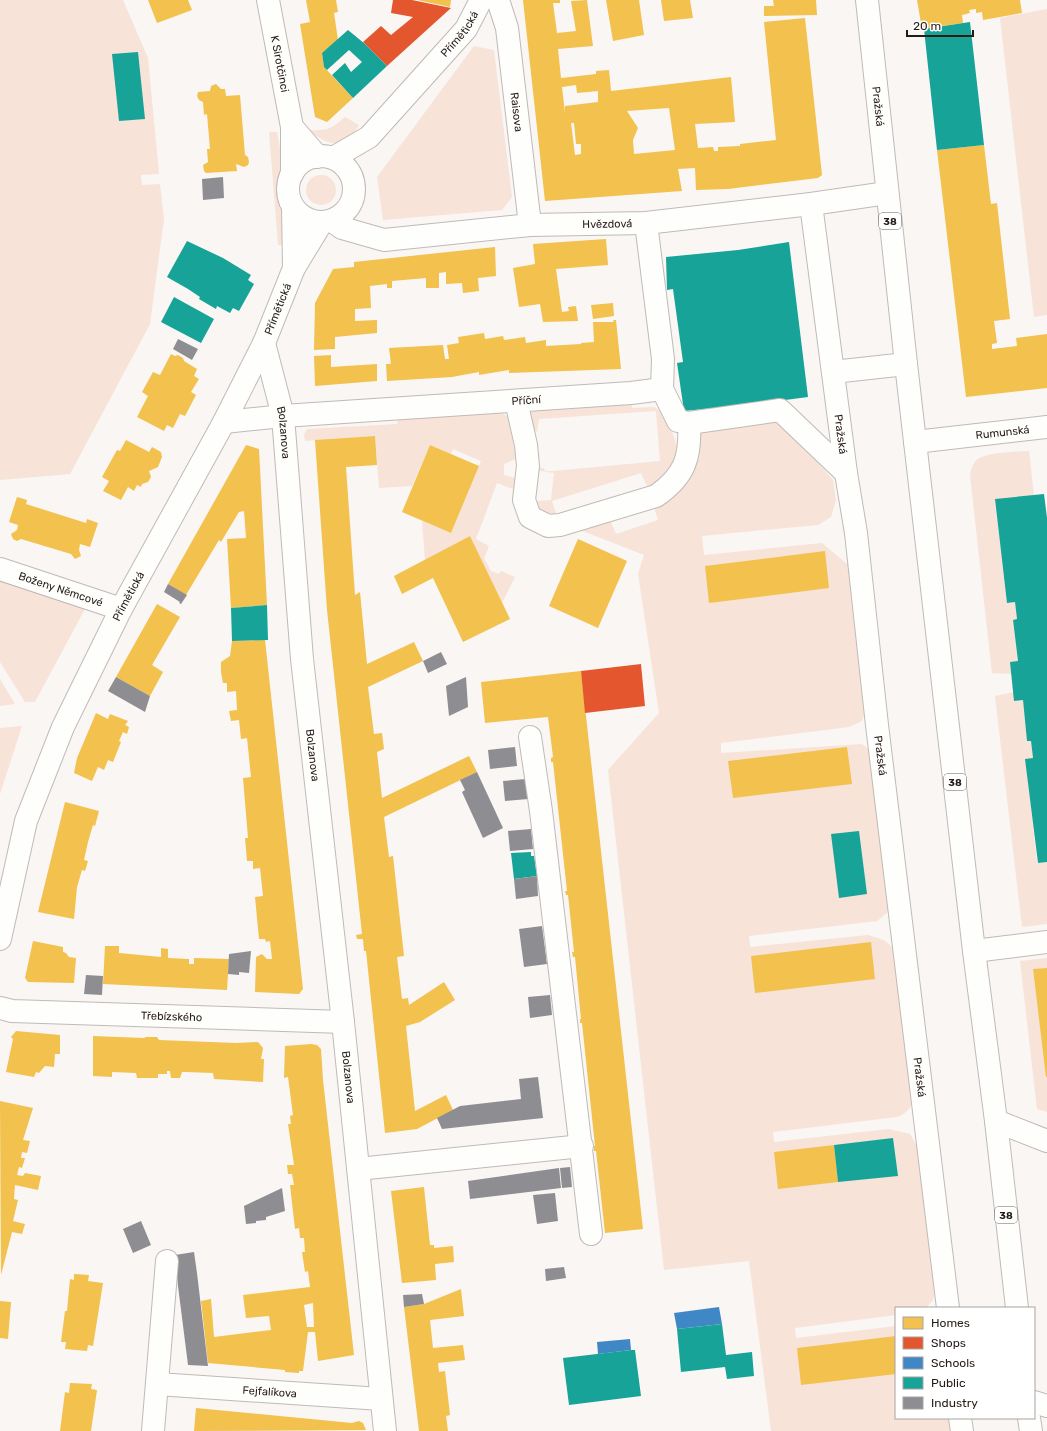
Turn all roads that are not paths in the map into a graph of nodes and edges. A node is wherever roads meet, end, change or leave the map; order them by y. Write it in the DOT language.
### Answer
graph roads {
  1 [pos="268,0"];
  2 [pos="481,0"];
  3 [pos="498,0"];
  4 [pos="867,0"];
  5 [pos="292,127"];
  6 [pos="369,137"];
  7 [pos="325,158"];
  8 [pos="292,174"];
  9 [pos="354,186"];
  10 [pos="887,193"];
  11 [pos="811,204"];
  12 [pos="293,207"];
  13 [pos="327,221"];
  14 [pos="646,223"];
  15 [pos="530,224"];
  16 [pos="294,268"];
  17 [pos="264,343"];
  18 [pos="906,364"];
  19 [pos="833,372"];
  20 [pos="662,389"];
  21 [pos="516,400"];
  22 [pos="283,416"];
  23 [pos="224,422"];
  24 [pos="689,423"];
  25 [pos="1047,427"];
  26 [pos="916,442"];
  27 [pos="846,473"];
  28 [pos="0,569"];
  29 [pos="121,609"];
  30 [pos="530,737"];
  31 [pos="0,939"];
  32 [pos="1047,942"];
  33 [pos="974,952"];
  34 [pos="0,1008"];
  35 [pos="343,1022"];
  36 [pos="996,1121"];
  37 [pos="1047,1141"];
  38 [pos="582,1146"];
  39 [pos="358,1168"];
  40 [pos="591,1234"];
  41 [pos="167,1261"];
  42 [pos="948,1307"];
  43 [pos="1016,1307"];
  44 [pos="158,1384"];
  45 [pos="381,1399"];
  46 [pos="1035,1402"];
  47 [pos="1047,1406"];
  48 [pos="960,1419"];
  49 [pos="1029,1419"];
  50 [pos="153,1431"];
  51 [pos="385,1431"];
  52 [pos="962,1431"];
  53 [pos="1031,1431"];
  1 -- 5 [label="street, K Sirotčinci"];
  2 -- 6 [label="street, Přímětická"];
  3 -- 15 [label="street, Raisova"];
  4 -- 10 [label="street, Pražská / 38"];
  5 -- 7 [label="street"];
  5 -- 8 [label="street, K Sirotčinci"];
  6 -- 7 [label="street, Přímětická"];
  6 -- 9 [label="street, Přímětická"];
  7 -- 8 [label="street"];
  7 -- 9 [label="street"];
  8 -- 12 [label="street"];
  9 -- 13 [label="street"];
  10 -- 11 [label="street, Hvězdová"];
  10 -- 18 [label="street, Pražská / 38"];
  11 -- 14 [label="street, Hvězdová"];
  11 -- 19 [label="street, Pražská"];
  12 -- 13 [label="street"];
  12 -- 16 [label="street, Přímětická"];
  13 -- 15 [label="street, Hvězdová"];
  13 -- 16 [label="street, Přímětická"];
  14 -- 15 [label="street, Hvězdová"];
  14 -- 20 [label="street"];
  16 -- 17 [label="street, Přímětická"];
  17 -- 22 [label="street, Bolzanova"];
  17 -- 23 [label="street, Přímětická"];
  18 -- 19 [label="street"];
  18 -- 26 [label="street, Pražská / 38"];
  19 -- 27 [label="street, Pražská"];
  20 -- 21 [label="street, Příční"];
  20 -- 24 [label="street"];
  21 -- 22 [label="street, Příční"];
  21 -- 24 [label="street"];
  22 -- 23 [label="street, Příční"];
  22 -- 35 [label="street, Bolzanova"];
  23 -- 29 [label="street, Přímětická"];
  24 -- 27 [label="street"];
  25 -- 26 [label="street, Rumunská"];
  26 -- 33 [label="street, Pražská / 38"];
  27 -- 42 [label="street, Pražská"];
  28 -- 29 [label="street, Boženy Němcové"];
  29 -- 31 [label="street, Přímětická"];
  30 -- 38 [label="street"];
  32 -- 33 [label="street"];
  33 -- 36 [label="street, Pražská / 38"];
  34 -- 35 [label="street, Třebízského"];
  35 -- 39 [label="street, Bolzanova"];
  36 -- 37 [label="street"];
  36 -- 43 [label="street, Pražská / 38"];
  38 -- 39 [label="street"];
  38 -- 40 [label="street"];
  39 -- 45 [label="street, Bolzanova"];
  41 -- 44 [label="street"];
  44 -- 45 [label="street, Fejfalíkova"];
  44 -- 50 [label="street"];
  45 -- 51 [label="street, Bolzanova"];
  46 -- 47 [label="street"];
  48 -- 52 [label="street"];
  49 -- 53 [label="street"];
}
